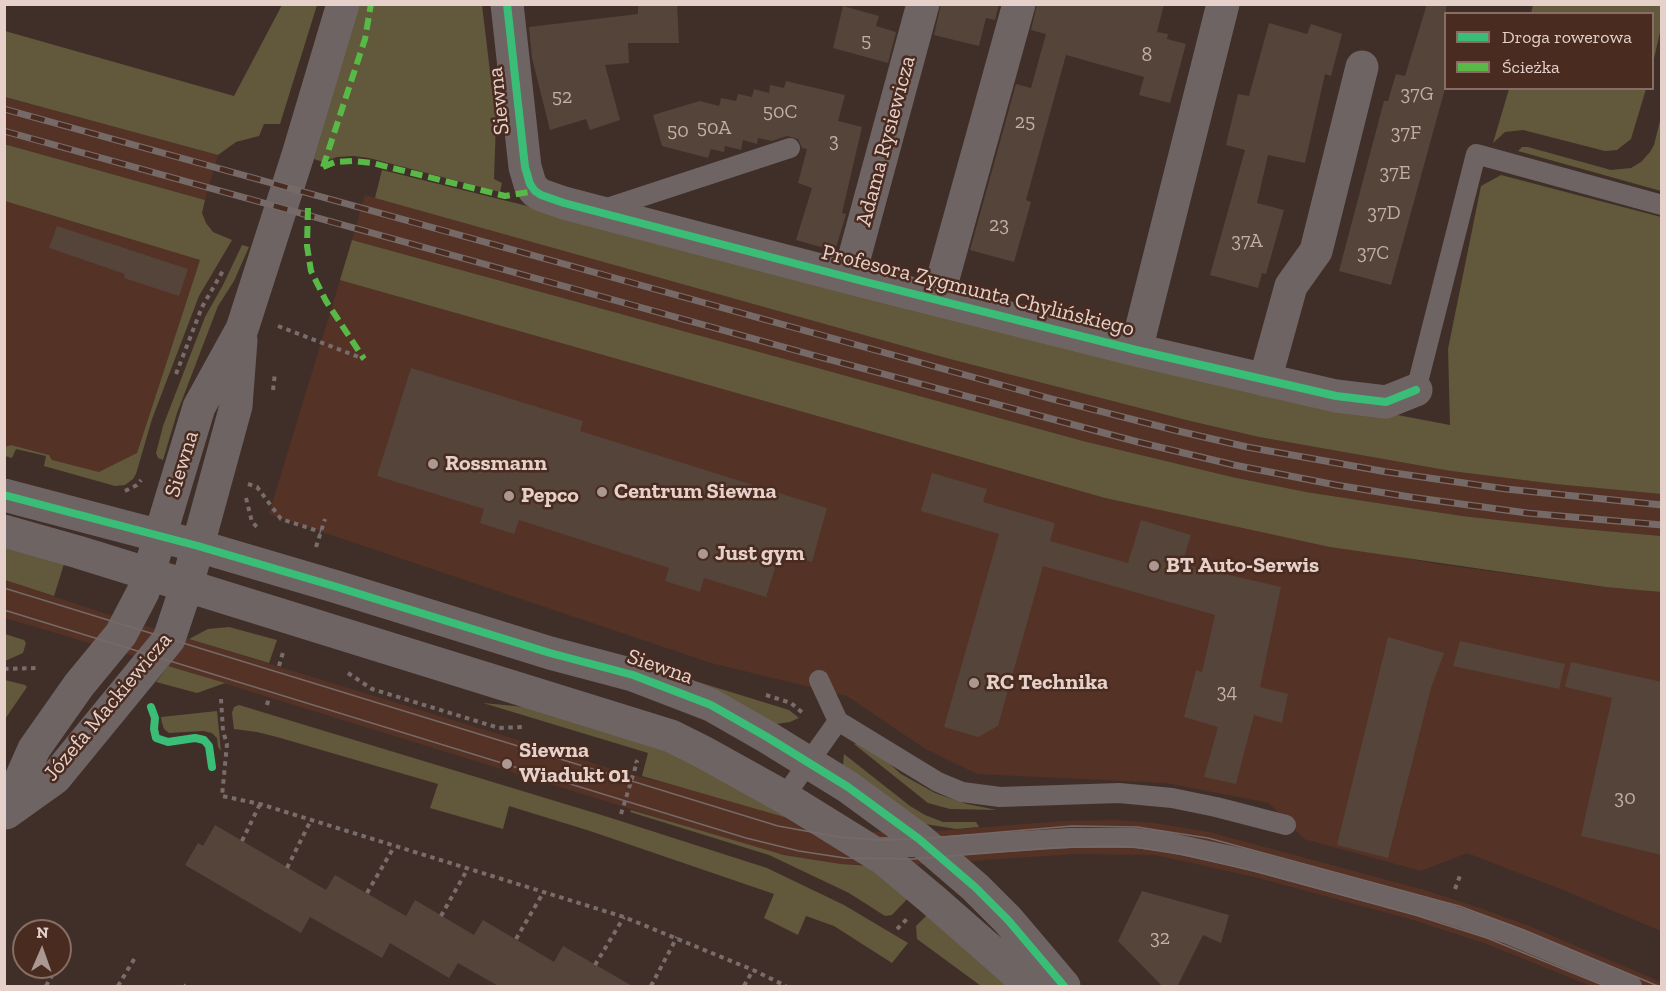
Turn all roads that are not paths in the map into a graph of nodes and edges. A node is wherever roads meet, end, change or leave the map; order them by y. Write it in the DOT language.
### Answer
graph roads {
  1 [pos="343,4"];
  2 [pos="507,4"];
  3 [pos="923,4"];
  4 [pos="1019,4"];
  5 [pos="1223,4"];
  6 [pos="1362,67"];
  7 [pos="790,148"];
  8 [pos="535,191"];
  9 [pos="1662,205"];
  10 [pos="597,211"];
  11 [pos="849,277"];
  12 [pos="937,300"];
  13 [pos="242,329"];
  14 [pos="1136,350"];
  15 [pos="1265,380"];
  16 [pos="1416,390"];
  17 [pos="4,495"];
  18 [pos="4,531"];
  19 [pos="160,536"];
  20 [pos="198,546"];
  21 [pos="149,574"];
  22 [pos="187,585"];
  23 [pos="819,680"];
  24 [pos="838,721"];
  25 [pos="809,762"];
  26 [pos="784,797"];
  27 [pos="5,813"];
  28 [pos="1287,825"];
  29 [pos="866,847"];
  30 [pos="929,847"];
  31 [pos="1031,987"];
  32 [pos="1064,987"];
  33 [pos="1632,987"];
  1 -- 13 [label="street, Siewna"];
  2 -- 8 [label="street, Siewna"];
  3 -- 11 [label="street, Adama Rysiewicza"];
  4 -- 12 [label="street"];
  5 -- 14 [label="street"];
  6 -- 15 [label="street"];
  7 -- 10 [label="lane"];
  8 -- 10 [label="street, Profesora Zygmunta Chylińskiego"];
  9 -- 16 [label="lane, Profesora Zygmunta Chylińskiego"];
  10 -- 11 [label="street, Profesora Zygmunta Chylińskiego"];
  11 -- 12 [label="street, Profesora Zygmunta Chylińskiego"];
  12 -- 14 [label="street, Profesora Zygmunta Chylińskiego"];
  13 -- 19 [label="street, Siewna"];
  13 -- 20 [label="street, Siewna"];
  14 -- 15 [label="street, Profesora Zygmunta Chylińskiego"];
  15 -- 16 [label="street, Profesora Zygmunta Chylińskiego"];
  17 -- 19 [label="street"];
  18 -- 21 [label="street"];
  19 -- 20 [label="street, Siewna"];
  19 -- 21 [label="street, Siewna"];
  20 -- 22 [label="street, Siewna"];
  20 -- 25 [label="street, Siewna"];
  21 -- 22 [label="street"];
  21 -- 27 [label="street, Józefa Mackiewicza"];
  22 -- 26 [label="street"];
  22 -- 27 [label="street, Józefa Mackiewicza"];
  23 -- 24 [label="lane"];
  24 -- 25 [label="lane"];
  24 -- 28 [label="lane"];
  25 -- 26 [label="lane"];
  25 -- 30 [label="street, Siewna"];
  26 -- 29 [label="street"];
  29 -- 30 [label="lane"];
  29 -- 31 [label="street"];
  30 -- 32 [label="street, Siewna"];
  30 -- 33 [label="lane"];
}
